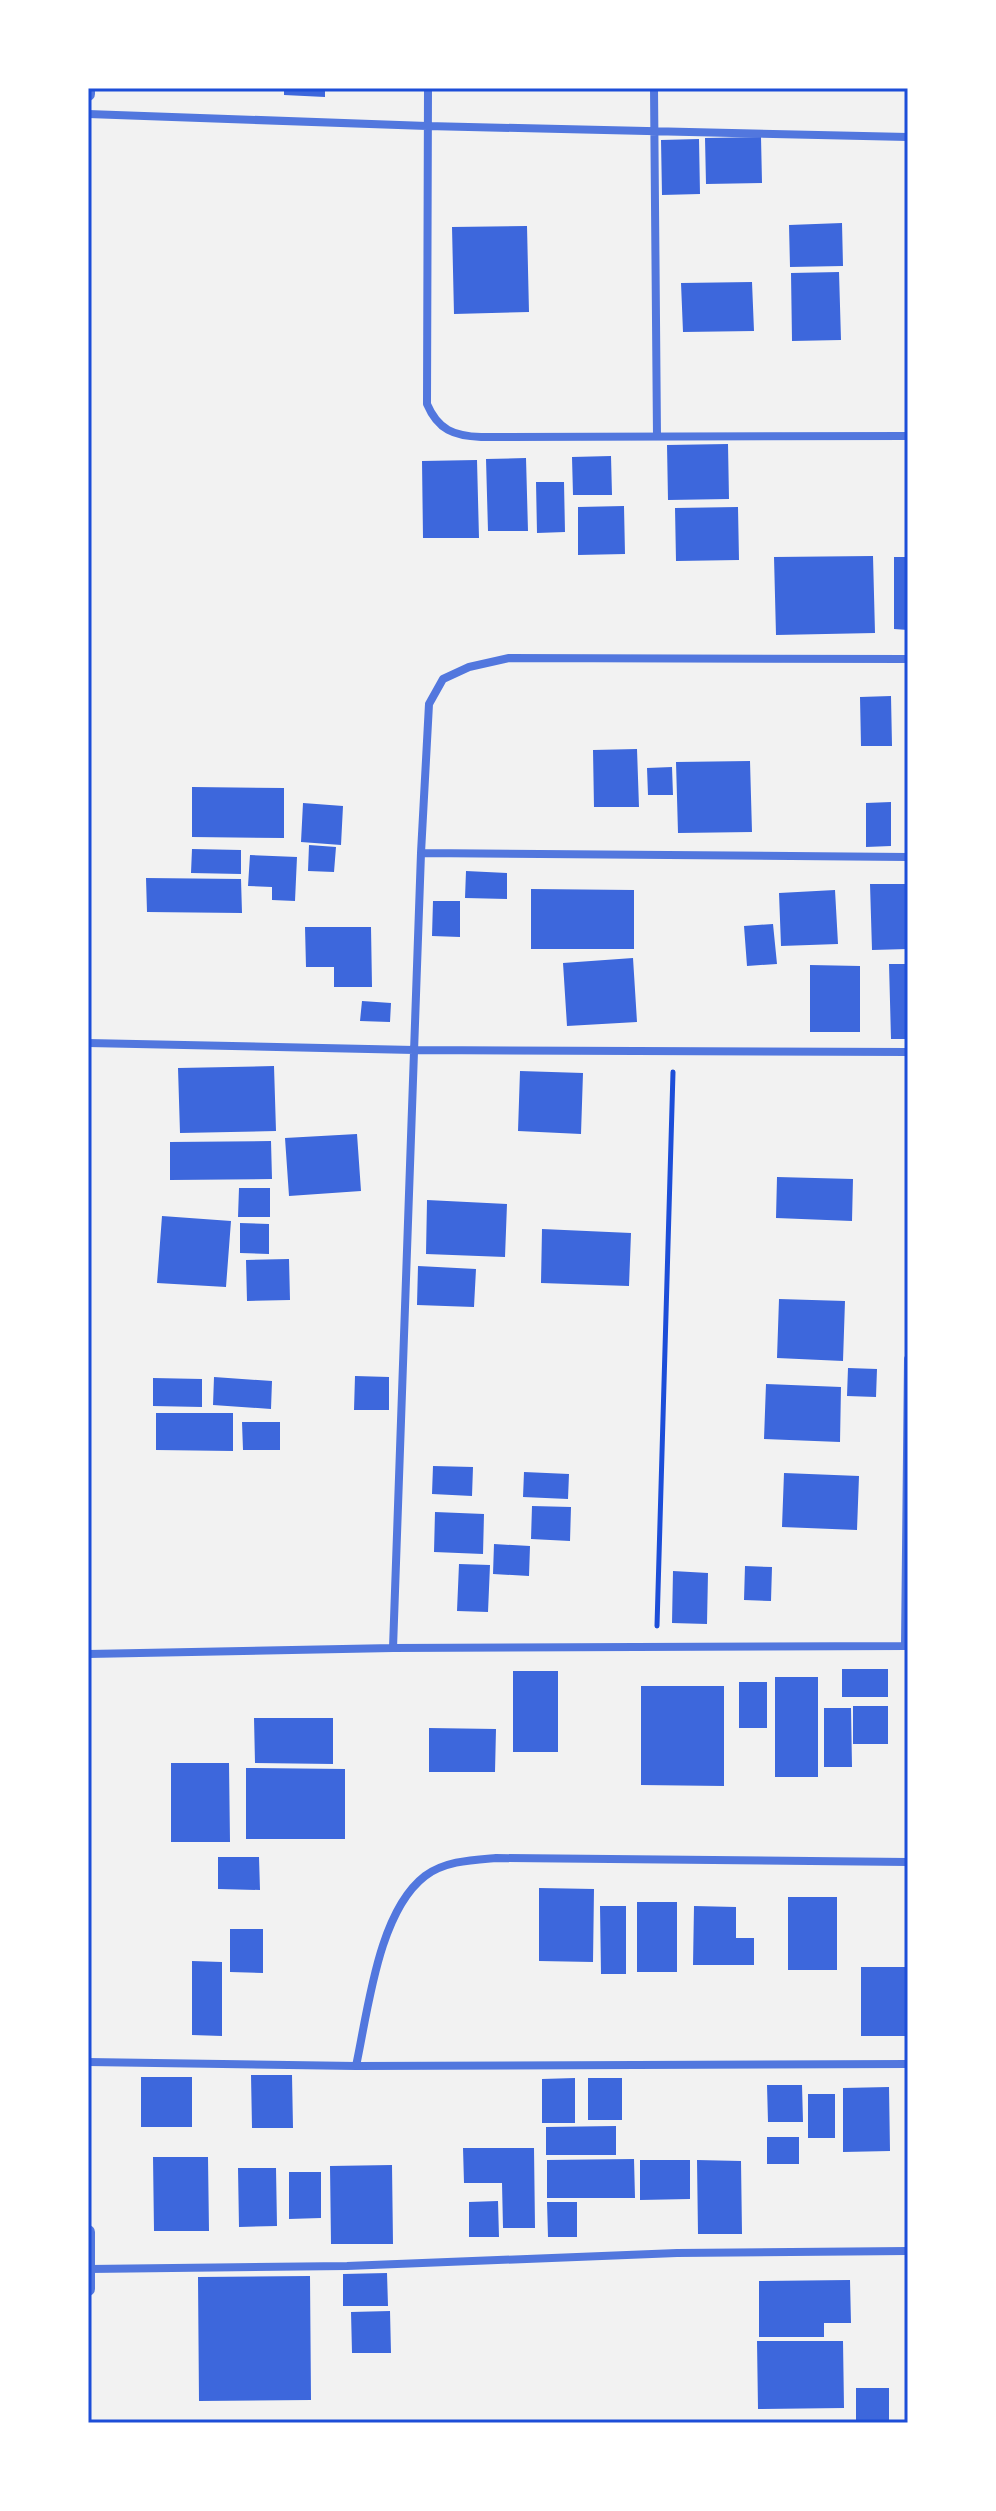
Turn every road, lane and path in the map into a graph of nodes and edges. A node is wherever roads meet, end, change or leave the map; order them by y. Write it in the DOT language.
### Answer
graph roads {
  1 [pos="88,88"];
  2 [pos="428,88"];
  3 [pos="654,88"];
  4 [pos="88,94"];
  5 [pos="88,114"];
  6 [pos="427,126"];
  7 [pos="655,131"];
  8 [pos="908,137"];
  9 [pos="657,436"];
  10 [pos="908,436"];
  11 [pos="908,659"];
  12 [pos="421,853"];
  13 [pos="908,857"];
  14 [pos="88,1043"];
  15 [pos="414,1050"];
  16 [pos="674,1051"];
  17 [pos="908,1052"];
  18 [pos="908,1359"];
  19 [pos="906,1646"];
  20 [pos="393,1648"];
  21 [pos="657,1648"];
  22 [pos="88,1654"];
  23 [pos="908,1862"];
  24 [pos="88,2062"];
  25 [pos="908,2064"];
  26 [pos="356,2066"];
  27 [pos="88,2232"];
  28 [pos="908,2251"];
  29 [pos="89,2269"];
  30 [pos="88,2289"];
  1 -- 4 [label="street"];
  2 -- 6 [label="street"];
  3 -- 7 [label="street"];
  5 -- 6 [label="street"];
  6 -- 7 [label="street"];
  6 -- 9 [label="street"];
  7 -- 8 [label="street"];
  7 -- 9 [label="street"];
  9 -- 10 [label="street"];
  11 -- 12 [label="street"];
  12 -- 13 [label="street"];
  12 -- 15 [label="street"];
  14 -- 15 [label="street"];
  15 -- 16 [label="street"];
  15 -- 20 [label="street"];
  16 -- 17 [label="street"];
  16 -- 21 [label="path"];
  18 -- 19 [label="street"];
  19 -- 21 [label="street"];
  20 -- 21 [label="street"];
  20 -- 22 [label="street"];
  23 -- 26 [label="street"];
  24 -- 26 [label="street"];
  25 -- 26 [label="street"];
  27 -- 29 [label="street"];
  28 -- 29 [label="street"];
  29 -- 30 [label="street"];
}
